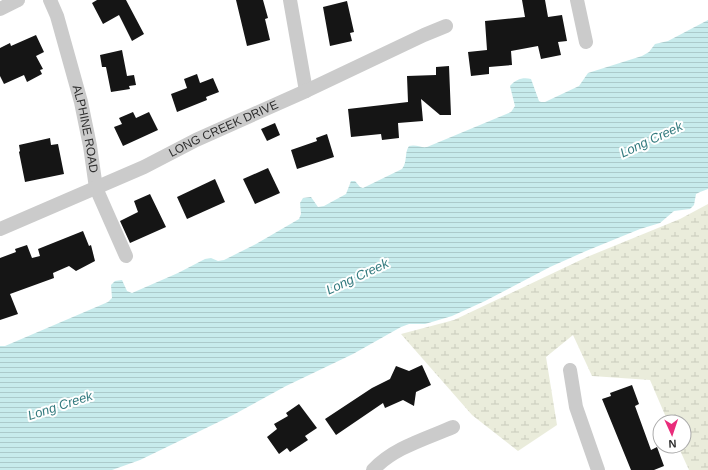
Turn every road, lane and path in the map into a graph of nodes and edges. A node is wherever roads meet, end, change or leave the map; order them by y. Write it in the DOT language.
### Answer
graph roads {
  1 [pos="18,0"];
  2 [pos="50,0"];
  3 [pos="290,0"];
  4 [pos="577,0"];
  5 [pos="0,9"];
  6 [pos="446,26"];
  7 [pos="586,42"];
  8 [pos="306,91"];
  9 [pos="96,188"];
  10 [pos="0,229"];
  11 [pos="126,256"];
  12 [pos="570,370"];
  13 [pos="453,427"];
  14 [pos="373,470"];
  15 [pos="598,470"];
  1 -- 5 [label="street"];
  2 -- 9 [label="street, ALPHINE ROAD"];
  3 -- 8 [label="street"];
  4 -- 7 [label="street"];
  6 -- 8 [label="street, LONG CREEK DRIVE"];
  8 -- 9 [label="street, LONG CREEK DRIVE"];
  9 -- 10 [label="street, LONG CREEK DRIVE"];
  9 -- 11 [label="street, ALPHINE ROAD"];
  12 -- 15 [label="street"];
  13 -- 14 [label="street"];
}
